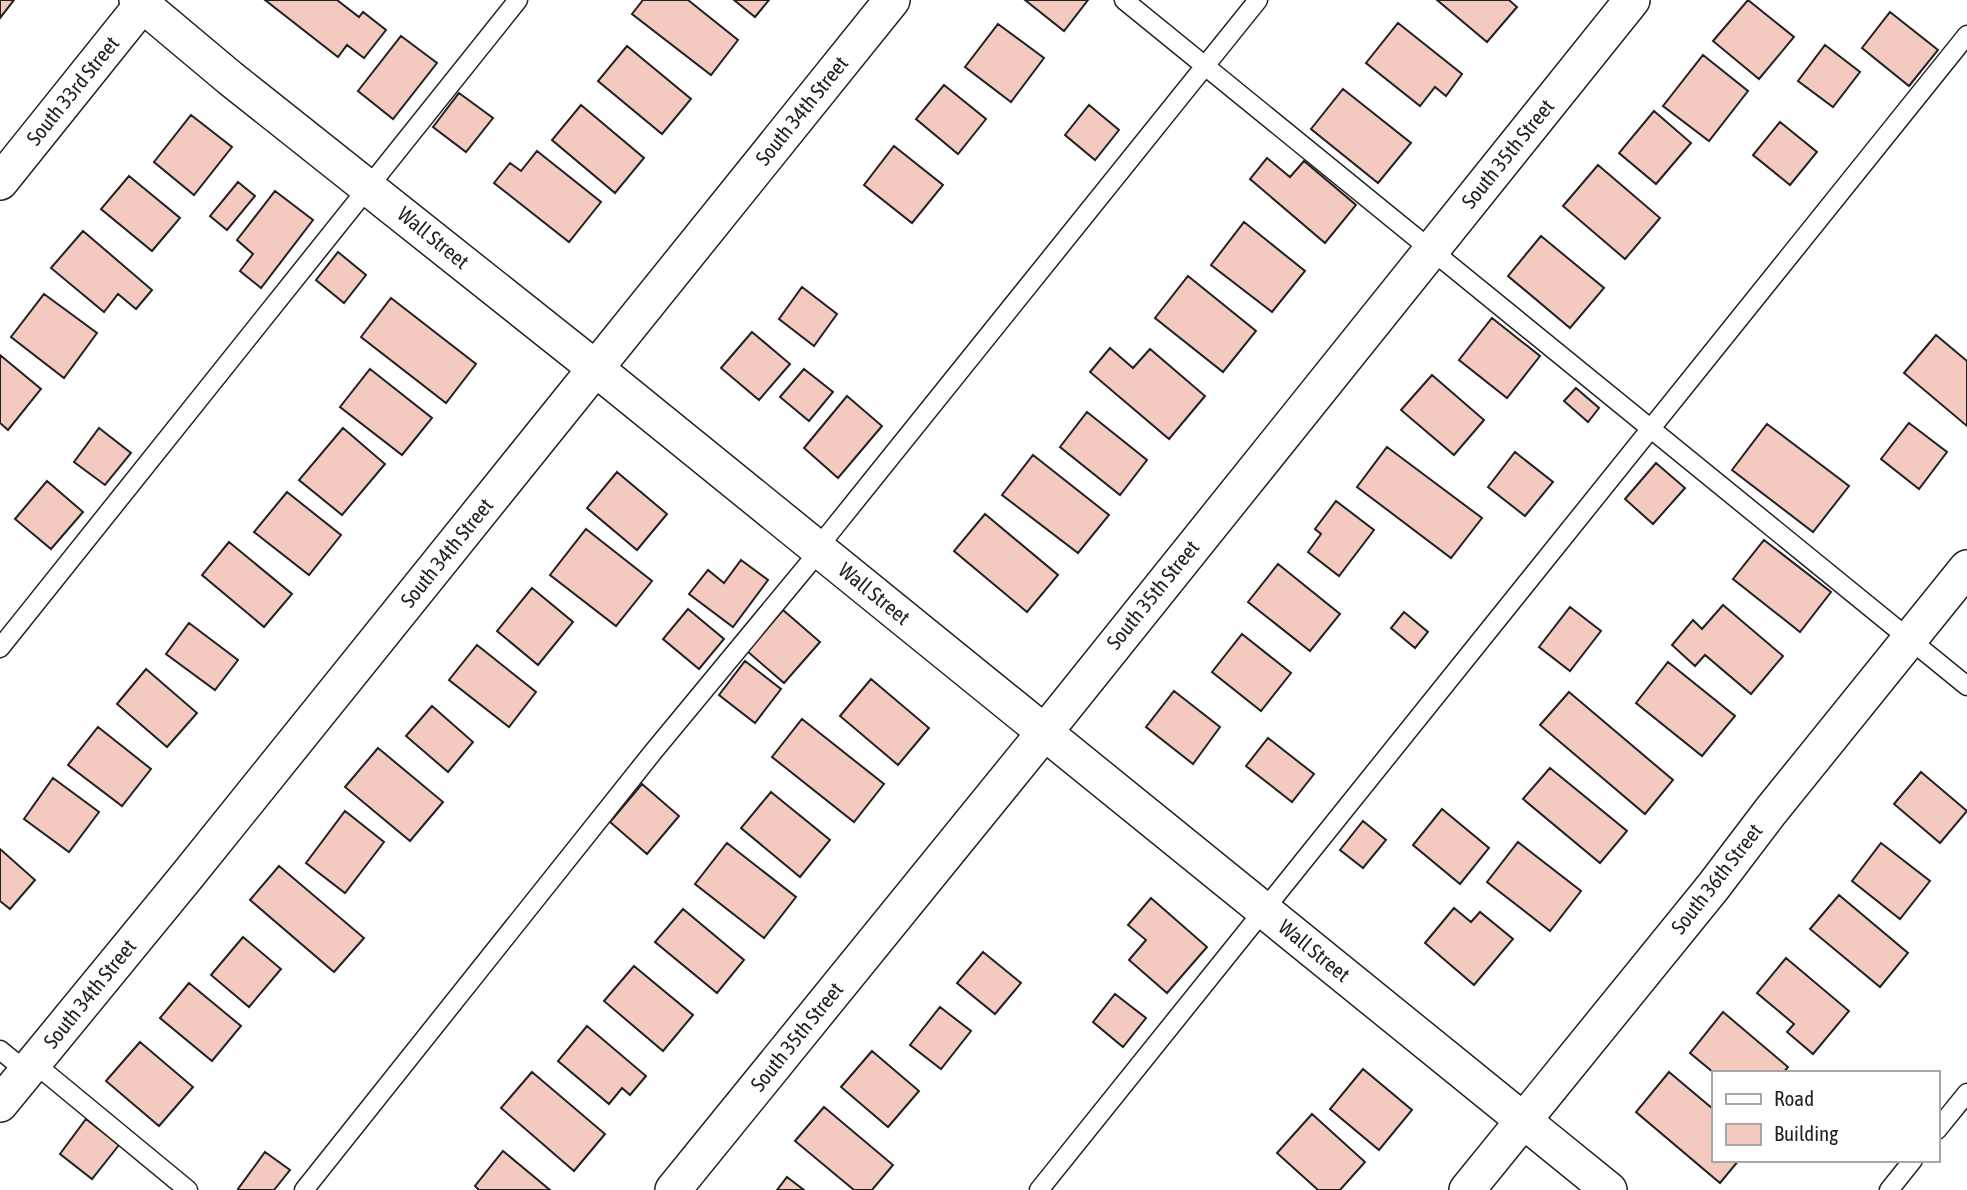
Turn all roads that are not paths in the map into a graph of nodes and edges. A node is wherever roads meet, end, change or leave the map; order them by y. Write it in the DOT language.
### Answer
graph roads {
  1 [pos="518,0"];
  2 [pos="892,0"];
  3 [pos="1124,0"];
  4 [pos="1258,0"];
  5 [pos="1632,0"];
  6 [pos="142,1"];
  7 [pos="1967,35"];
  8 [pos="1204,67"];
  9 [pos="0,182"];
  10 [pos="369,187"];
  11 [pos="1431,250"];
  12 [pos="595,368"];
  13 [pos="1650,429"];
  14 [pos="818,549"];
  15 [pos="1967,568"];
  16 [pos="1910,640"];
  17 [pos="0,648"];
  18 [pos="1967,686"];
  19 [pos="1044,733"];
  20 [pos="1264,910"];
  21 [pos="0,1050"];
  22 [pos="30,1067"];
  23 [pos="1967,1093"];
  24 [pos="0,1104"];
  25 [pos="1524,1121"];
  26 [pos="1939,1128"];
  27 [pos="1911,1162"];
  28 [pos="188,1190"];
  29 [pos="304,1190"];
  30 [pos="673,1190"];
  31 [pos="1039,1190"];
  32 [pos="1467,1190"];
  33 [pos="1609,1190"];
  34 [pos="1889,1190"];
  1 -- 10 [label="lane"];
  2 -- 12 [label="street, South 34th Street"];
  3 -- 8 [label="lane"];
  4 -- 8 [label="lane"];
  5 -- 11 [label="street, South 35th Street"];
  6 -- 9 [label="street, South 33rd Street"];
  6 -- 10 [label="street, Wall Street"];
  7 -- 13 [label="lane"];
  8 -- 11 [label="lane"];
  8 -- 14 [label="lane"];
  10 -- 12 [label="street, Wall Street"];
  10 -- 17 [label="lane"];
  11 -- 13 [label="lane"];
  11 -- 19 [label="street, South 35th Street"];
  12 -- 14 [label="street, Wall Street"];
  12 -- 22 [label="street, South 34th Street"];
  13 -- 16 [label="lane"];
  13 -- 20 [label="lane"];
  14 -- 19 [label="street, Wall Street"];
  14 -- 29 [label="lane"];
  15 -- 16 [label="street, South 36th Street"];
  16 -- 18 [label="lane"];
  16 -- 25 [label="street, South 36th Street"];
  19 -- 20 [label="street, Wall Street"];
  19 -- 30 [label="street, South 35th Street"];
  20 -- 25 [label="street, Wall Street"];
  20 -- 31 [label="lane"];
  21 -- 22 [label="lane"];
  22 -- 24 [label="street, South 34th Street"];
  22 -- 28 [label="lane"];
  23 -- 26 [label="lane"];
  25 -- 32 [label="street, South 36th Street"];
  25 -- 33 [label="street, Wall Street"];
  27 -- 34 [label="lane"];
}
